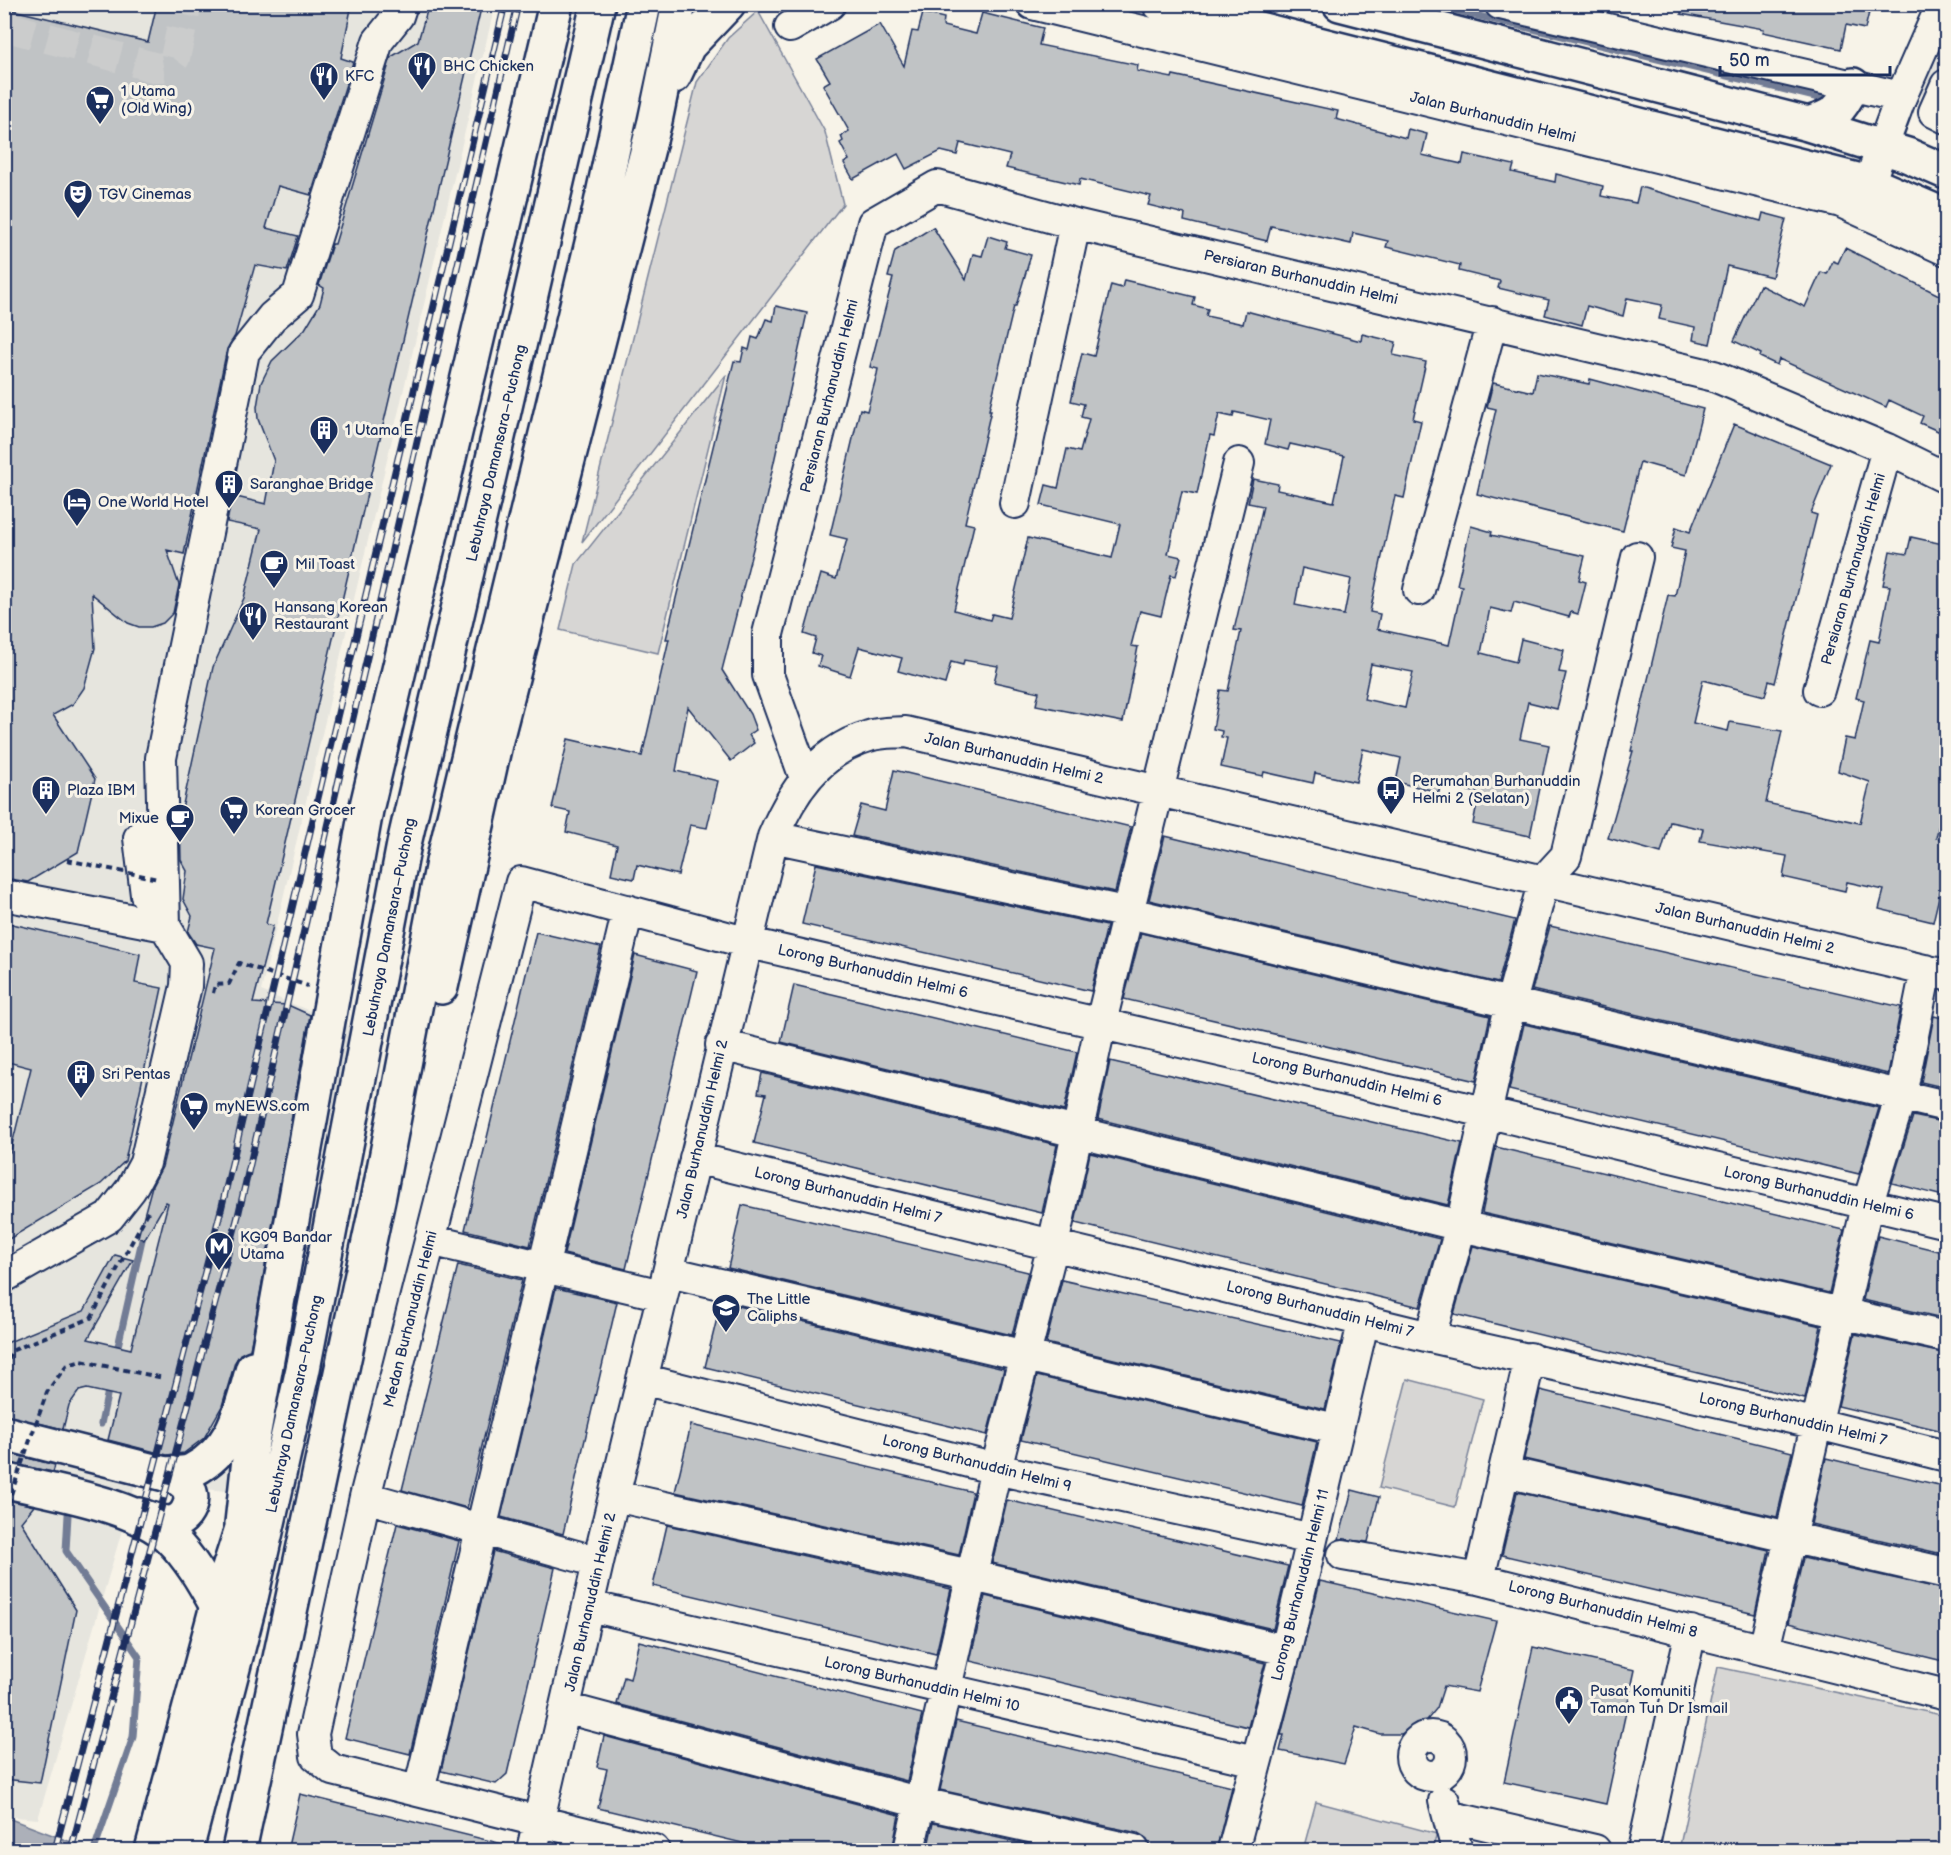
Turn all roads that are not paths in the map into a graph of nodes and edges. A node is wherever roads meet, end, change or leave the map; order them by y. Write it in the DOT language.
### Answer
graph roads {
  1 [pos="402,4"];
  2 [pos="556,4"];
  3 [pos="567,4"];
  4 [pos="598,4"];
  5 [pos="644,4"];
  6 [pos="680,4"];
  7 [pos="728,4"];
  8 [pos="830,4"];
  9 [pos="1032,4"];
  10 [pos="1160,4"];
  11 [pos="1340,4"];
  12 [pos="1500,4"];
  13 [pos="1942,4"];
  14 [pos="790,27"];
  15 [pos="1853,85"];
  16 [pos="1947,85"];
  17 [pos="1901,97"];
  18 [pos="529,111"];
  19 [pos="1940,115"];
  20 [pos="654,121"];
  21 [pos="1808,124"];
  22 [pos="1884,147"];
  23 [pos="1947,172"];
  24 [pos="1869,183"];
  25 [pos="1947,216"];
  26 [pos="1075,224"];
  27 [pos="1947,250"];
  28 [pos="1492,322"];
  29 [pos="1887,449"];
  30 [pos="1239,463"];
  31 [pos="1947,478"];
  32 [pos="1015,503"];
  33 [pos="1637,557"];
  34 [pos="1419,591"];
  35 [pos="1819,690"];
  36 [pos="805,778"];
  37 [pos="1157,792"];
  38 [pos="773,837"];
  39 [pos="1544,880"];
  40 [pos="4,895"];
  41 [pos="627,910"];
  42 [pos="1129,913"];
  43 [pos="154,924"];
  44 [pos="746,942"];
  45 [pos="1936,973"];
  46 [pos="1511,1002"];
  47 [pos="1101,1022"];
  48 [pos="721,1045"];
  49 [pos="1901,1095"];
  50 [pos="1947,1106"];
  51 [pos="1485,1112"];
  52 [pos="1078,1134"];
  53 [pos="695,1158"];
  54 [pos="379,1195"];
  55 [pos="1868,1206"];
  56 [pos="1947,1223"];
  57 [pos="1461,1227"];
  58 [pos="430,1240"];
  59 [pos="1053,1245"];
  60 [pos="285,1256"];
  61 [pos="545,1266"];
  62 [pos="4,1277"];
  63 [pos="666,1284"];
  64 [pos="1844,1312"];
  65 [pos="1364,1319"];
  66 [pos="311,1330"];
  67 [pos="1430,1337"];
  68 [pos="1947,1337"];
  69 [pos="1024,1355"];
  70 [pos="1530,1358"];
  71 [pos="642,1378"];
  72 [pos="1818,1424"];
  73 [pos="1336,1429"];
  74 [pos="4,1433"];
  75 [pos="1947,1456"];
  76 [pos="996,1469"];
  77 [pos="1505,1472"];
  78 [pos="165,1474"];
  79 [pos="4,1480"];
  80 [pos="615,1496"];
  81 [pos="365,1497"];
  82 [pos="137,1515"];
  83 [pos="243,1523"];
  84 [pos="479,1527"];
  85 [pos="1792,1537"];
  86 [pos="1312,1539"];
  87 [pos="1343,1555"];
  88 [pos="598,1562"];
  89 [pos="1947,1573"];
  90 [pos="974,1576"];
  91 [pos="1479,1579"];
  92 [pos="217,1606"];
  93 [pos="589,1606"];
  94 [pos="1691,1631"];
  95 [pos="1286,1650"];
  96 [pos="1764,1650"];
  97 [pos="947,1690"];
  98 [pos="1947,1695"];
  99 [pos="565,1708"];
  100 [pos="1255,1761"];
  101 [pos="1436,1776"];
  102 [pos="419,1791"];
  103 [pos="921,1803"];
  104 [pos="1448,1816"];
  105 [pos="535,1837"];
  106 [pos="154,1841"];
  107 [pos="186,1849"];
  108 [pos="240,1849"];
  109 [pos="654,1851"];
  110 [pos="909,1851"];
  111 [pos="1134,1851"];
  112 [pos="1233,1851"];
  113 [pos="1457,1851"];
  114 [pos="1595,1851"];
  115 [pos="1643,1851"];
  1 -- 43 [label="street"];
  2 -- 18 [label="main road"];
  3 -- 18 [label="main road"];
  4 -- 66 [label="main road, Lebuhraya Damansara–Puchong"];
  5 -- 54 [label="main road"];
  6 -- 20 [label="main road"];
  7 -- 20 [label="main road"];
  8 -- 14 [label="street"];
  9 -- 27 [label="street, Jalan Burhanuddin Helmi"];
  10 -- 24 [label="main road, Jalan Burhanuddin Helmi"];
  11 -- 21 [label="main road"];
  12 -- 15 [label="street"];
  13 -- 17 [label="street"];
  15 -- 17 [label="street"];
  15 -- 21 [label="main road"];
  16 -- 19 [label="street"];
  17 -- 22 [label="street"];
  18 -- 60 [label="main road"];
  20 -- 54 [label="main road"];
  21 -- 22 [label="main road"];
  22 -- 23 [label="main road"];
  22 -- 24 [label="street"];
  24 -- 25 [label="main road, Jalan Burhanuddin Helmi"];
  26 -- 28 [label="street, Persiaran Burhanuddin Helmi"];
  26 -- 32 [label="street"];
  26 -- 36 [label="street, Persiaran Burhanuddin Helmi"];
  28 -- 29 [label="street, Persiaran Burhanuddin Helmi"];
  28 -- 34 [label="street"];
  29 -- 31 [label="street, Persiaran Burhanuddin Helmi"];
  29 -- 35 [label="street, Persiaran Burhanuddin Helmi"];
  30 -- 37 [label="street"];
  33 -- 39 [label="street"];
  36 -- 37 [label="street, Jalan Burhanuddin Helmi 2"];
  36 -- 38 [label="street, Jalan Burhanuddin Helmi 2"];
  37 -- 39 [label="street, Jalan Burhanuddin Helmi 2"];
  37 -- 42 [label="street"];
  38 -- 42 [label="street"];
  38 -- 44 [label="street, Jalan Burhanuddin Helmi 2"];
  39 -- 45 [label="street, Jalan Burhanuddin Helmi 2"];
  39 -- 46 [label="street"];
  40 -- 43 [label="street"];
  41 -- 44 [label="street, Medan Burhanuddin Helmi"];
  41 -- 58 [label="street, Medan Burhanuddin Helmi"];
  41 -- 61 [label="street"];
  42 -- 46 [label="street"];
  42 -- 47 [label="street"];
  43 -- 62 [label="street"];
  44 -- 47 [label="street, Lorong Burhanuddin Helmi 6"];
  44 -- 48 [label="street, Jalan Burhanuddin Helmi 2"];
  45 -- 49 [label="street"];
  46 -- 49 [label="street"];
  46 -- 51 [label="street"];
  47 -- 51 [label="street, Lorong Burhanuddin Helmi 6"];
  47 -- 52 [label="street"];
  48 -- 52 [label="street"];
  48 -- 53 [label="street, Jalan Burhanuddin Helmi 2"];
  49 -- 50 [label="street"];
  49 -- 55 [label="street"];
  51 -- 55 [label="street, Lorong Burhanuddin Helmi 6"];
  51 -- 57 [label="street"];
  52 -- 57 [label="street"];
  52 -- 59 [label="street"];
  53 -- 59 [label="street, Lorong Burhanuddin Helmi 7"];
  53 -- 63 [label="street, Jalan Burhanuddin Helmi 2"];
  54 -- 108 [label="main road"];
  55 -- 56 [label="street, Lorong Burhanuddin Helmi 6"];
  55 -- 64 [label="street"];
  57 -- 64 [label="street"];
  57 -- 67 [label="street"];
  58 -- 61 [label="street"];
  58 -- 81 [label="street, Medan Burhanuddin Helmi"];
  59 -- 65 [label="street, Lorong Burhanuddin Helmi 7"];
  59 -- 69 [label="street"];
  60 -- 78 [label="main road"];
  60 -- 83 [label="main road"];
  61 -- 63 [label="street"];
  61 -- 84 [label="street"];
  63 -- 69 [label="street"];
  63 -- 71 [label="street, Jalan Burhanuddin Helmi 2"];
  64 -- 68 [label="street"];
  64 -- 72 [label="street"];
  65 -- 67 [label="street, Lorong Burhanuddin Helmi 7"];
  65 -- 73 [label="street, Lorong Burhanuddin Helmi 11"];
  66 -- 83 [label="main road"];
  66 -- 107 [label="main road, Lebuhraya Damansara–Puchong"];
  67 -- 70 [label="street, Lorong Burhanuddin Helmi 7"];
  69 -- 73 [label="street"];
  69 -- 76 [label="street"];
  70 -- 72 [label="street, Lorong Burhanuddin Helmi 7"];
  70 -- 77 [label="street"];
  71 -- 76 [label="street, Lorong Burhanuddin Helmi 9"];
  71 -- 80 [label="street, Jalan Burhanuddin Helmi 2"];
  72 -- 75 [label="street, Lorong Burhanuddin Helmi 7"];
  72 -- 85 [label="street"];
  73 -- 86 [label="street, Lorong Burhanuddin Helmi 11"];
  74 -- 78 [label="main road"];
  76 -- 86 [label="street, Lorong Burhanuddin Helmi 9"];
  76 -- 90 [label="street"];
  77 -- 85 [label="street"];
  77 -- 91 [label="street"];
  78 -- 82 [label="main road"];
  79 -- 82 [label="main road"];
  80 -- 88 [label="street, Jalan Burhanuddin Helmi 2"];
  80 -- 90 [label="street"];
  81 -- 84 [label="street"];
  81 -- 102 [label="street, Medan Burhanuddin Helmi"];
  82 -- 92 [label="main road"];
  83 -- 92 [label="main road"];
  84 -- 88 [label="street"];
  84 -- 102 [label="street"];
  85 -- 89 [label="street"];
  85 -- 96 [label="street"];
  86 -- 95 [label="street, Lorong Burhanuddin Helmi 11"];
  87 -- 91 [label="street, Lorong Burhanuddin Helmi 8"];
  88 -- 93 [label="street, Jalan Burhanuddin Helmi 2"];
  90 -- 95 [label="street"];
  90 -- 97 [label="street"];
  91 -- 94 [label="street, Lorong Burhanuddin Helmi 8"];
  92 -- 106 [label="main road"];
  93 -- 97 [label="street, Lorong Burhanuddin Helmi 10"];
  93 -- 99 [label="street, Jalan Burhanuddin Helmi 2"];
  94 -- 96 [label="street, Lorong Burhanuddin Helmi 8"];
  94 -- 115 [label="street"];
  95 -- 100 [label="street, Lorong Burhanuddin Helmi 11"];
  96 -- 98 [label="street, Lorong Burhanuddin Helmi 8"];
  97 -- 100 [label="street, Lorong Burhanuddin Helmi 10"];
  97 -- 103 [label="street"];
  99 -- 103 [label="street"];
  99 -- 105 [label="street, Jalan Burhanuddin Helmi 2"];
  100 -- 112 [label="street, Lorong Burhanuddin Helmi 11"];
  101 -- 104 [label="street"];
  102 -- 105 [label="street, Medan Burhanuddin Helmi"];
  103 -- 110 [label="street"];
  103 -- 111 [label="street"];
  104 -- 113 [label="street"];
  104 -- 114 [label="street"];
  105 -- 109 [label="street"];
}
